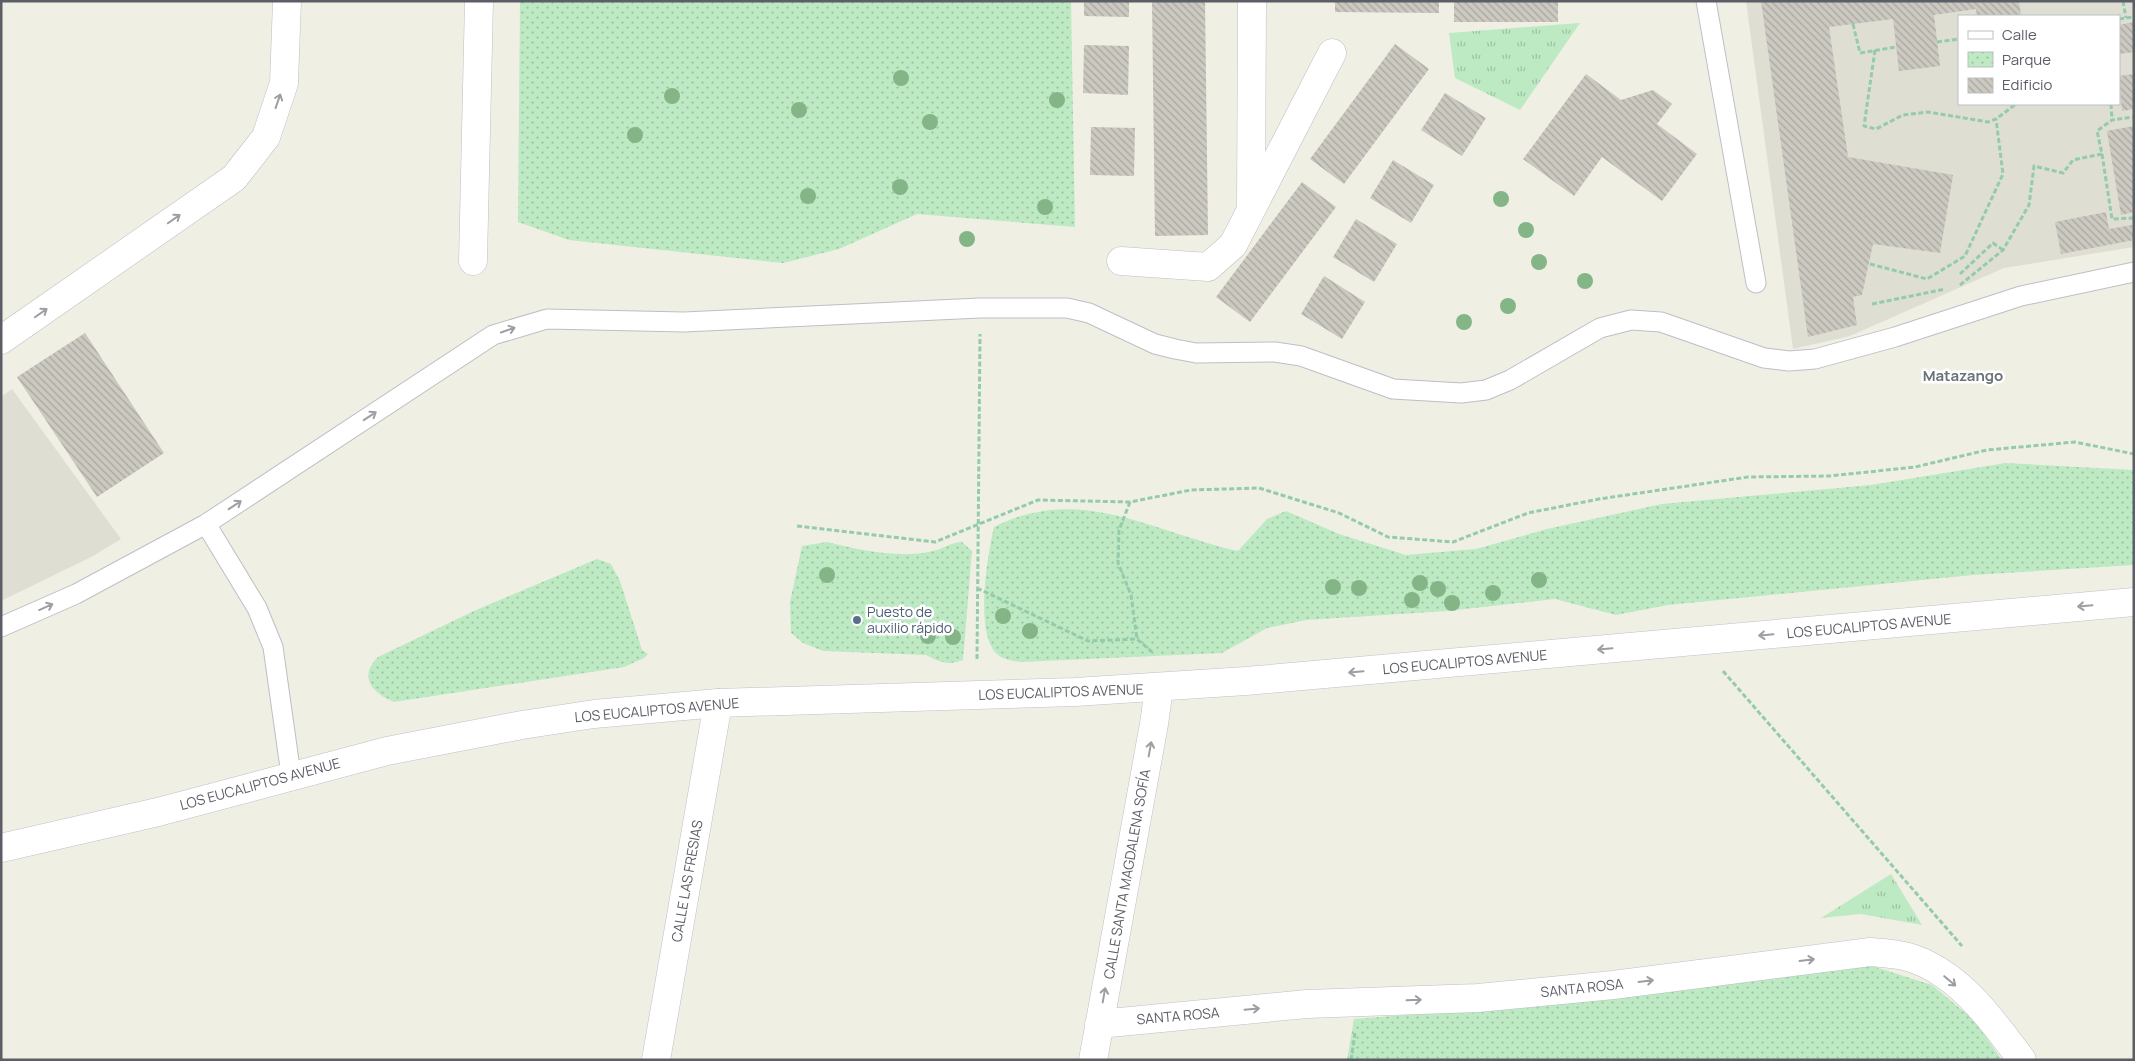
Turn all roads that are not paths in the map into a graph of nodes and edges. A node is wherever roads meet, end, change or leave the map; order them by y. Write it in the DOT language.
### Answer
graph roads {
  1 [pos="288,1"];
  2 [pos="479,1"];
  3 [pos="1252,1"];
  4 [pos="1706,1"];
  5 [pos="1332,53"];
  6 [pos="1251,213"];
  7 [pos="473,261"];
  8 [pos="1121,261"];
  9 [pos="2134,272"];
  10 [pos="1756,283"];
  11 [pos="1,340"];
  12 [pos="206,524"];
  13 [pos="2134,602"];
  14 [pos="1,627"];
  15 [pos="1159,688"];
  16 [pos="718,703"];
  17 [pos="291,775"];
  18 [pos="1,848"];
  19 [pos="1099,1024"];
  20 [pos="656,1060"];
  21 [pos="1093,1060"];
  22 [pos="2022,1060"];
  11 -- 1 [label="street, one-way"];
  2 -- 7 [label="street"];
  3 -- 6 [label="street"];
  4 -- 10 [label="lane"];
  5 -- 6 [label="street"];
  6 -- 8 [label="street"];
  12 -- 9 [label="lane, one-way"];
  14 -- 12 [label="lane, one-way"];
  12 -- 17 [label="lane"];
  13 -- 15 [label="street, LOS EUCALIPTOS AVENUE, one-way"];
  15 -- 16 [label="street, LOS EUCALIPTOS AVENUE"];
  19 -- 15 [label="street, CALLE SANTA MAGDALENA SOFÍA, one-way"];
  16 -- 17 [label="street, LOS EUCALIPTOS AVENUE"];
  16 -- 20 [label="street, CALLE LAS FRESIAS"];
  17 -- 18 [label="street, LOS EUCALIPTOS AVENUE"];
  19 -- 21 [label="street, CALLE SANTA MAGDALENA SOFÍA"];
  19 -- 22 [label="street, SANTA ROSA, one-way"];
}
